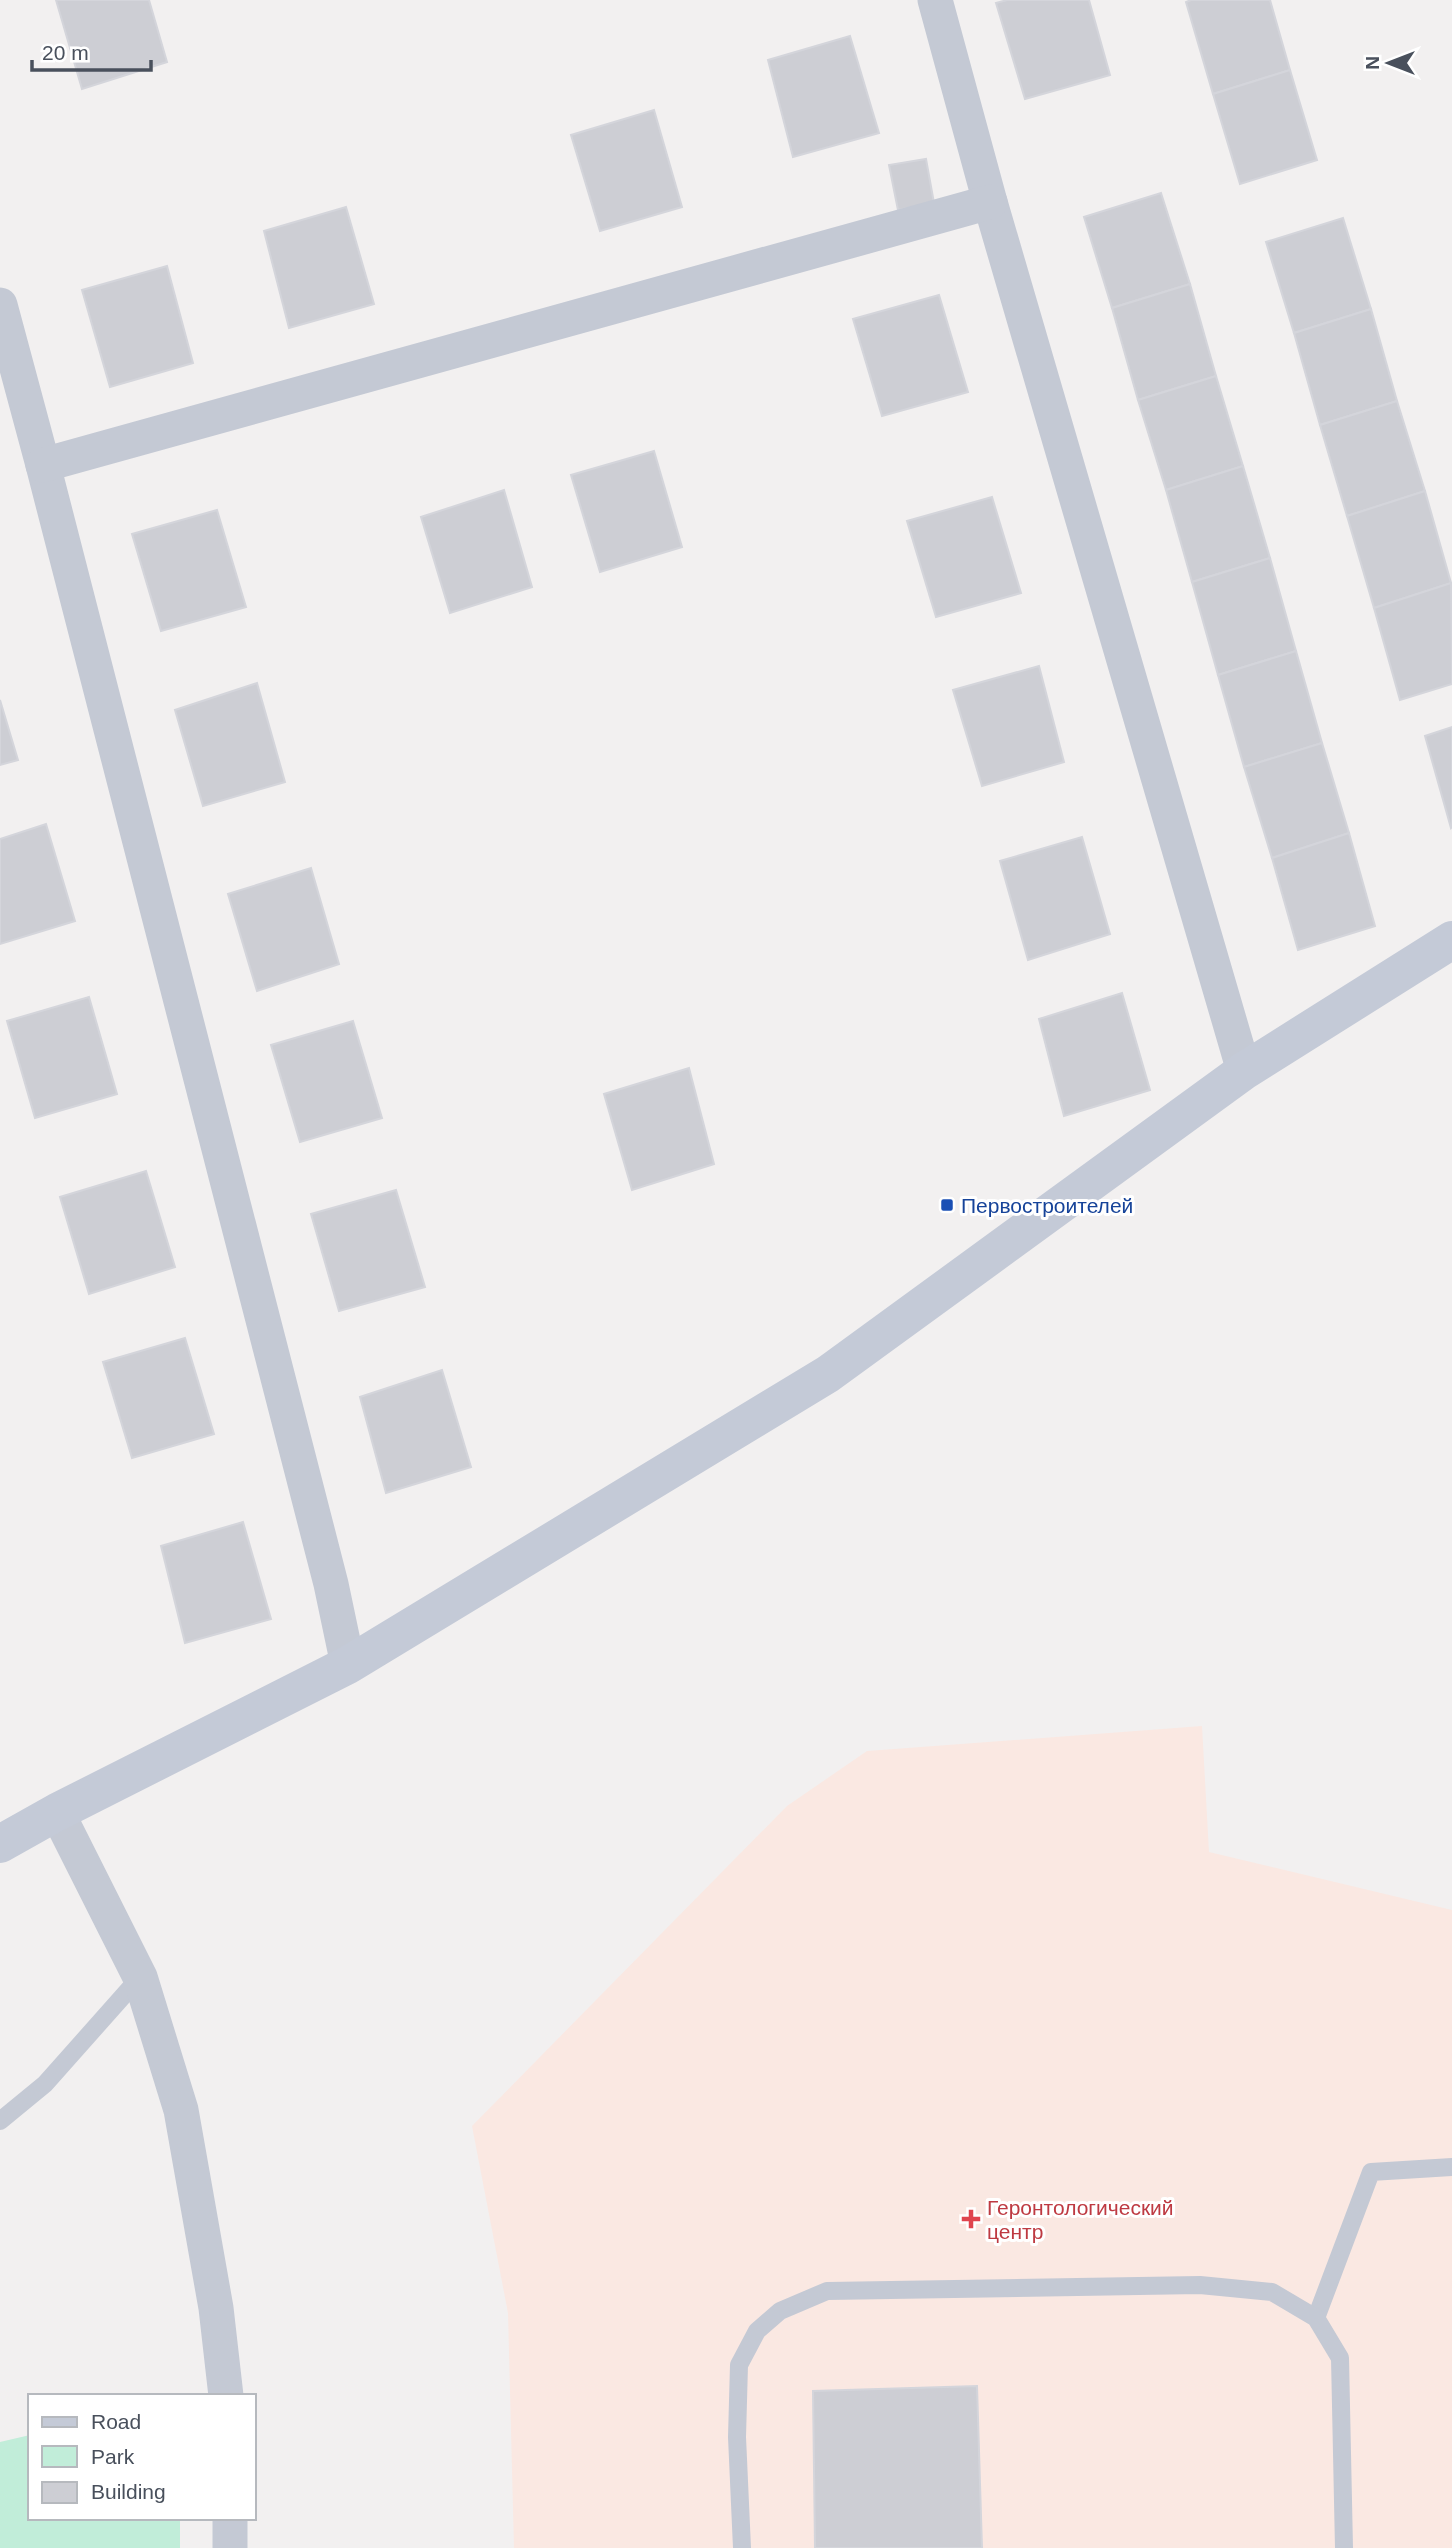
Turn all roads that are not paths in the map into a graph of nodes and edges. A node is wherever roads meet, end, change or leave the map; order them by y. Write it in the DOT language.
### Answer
graph roads {
  1 [pos="935,0"];
  2 [pos="990,202"];
  3 [pos="0,306"];
  4 [pos="44,465"];
  5 [pos="1452,940"];
  6 [pos="1244,1071"];
  7 [pos="348,1665"];
  8 [pos="57,1812"];
  9 [pos="0,1844"];
  10 [pos="140,1977"];
  11 [pos="0,2121"];
  12 [pos="1452,2167"];
  13 [pos="1316,2318"];
  14 [pos="226,2394"];
  15 [pos="230,2520"];
  16 [pos="230,2548"];
  17 [pos="742,2548"];
  18 [pos="1344,2548"];
  1 -- 2 [label="street"];
  2 -- 4 [label="street"];
  2 -- 6 [label="street"];
  3 -- 4 [label="street"];
  4 -- 7 [label="street"];
  5 -- 6 [label="street"];
  6 -- 7 [label="street"];
  7 -- 8 [label="street"];
  8 -- 9 [label="street"];
  8 -- 10 [label="street"];
  10 -- 11 [label="lane"];
  10 -- 14 [label="street"];
  12 -- 13 [label="lane"];
  13 -- 17 [label="lane"];
  13 -- 18 [label="lane"];
  15 -- 16 [label="street"];
}
